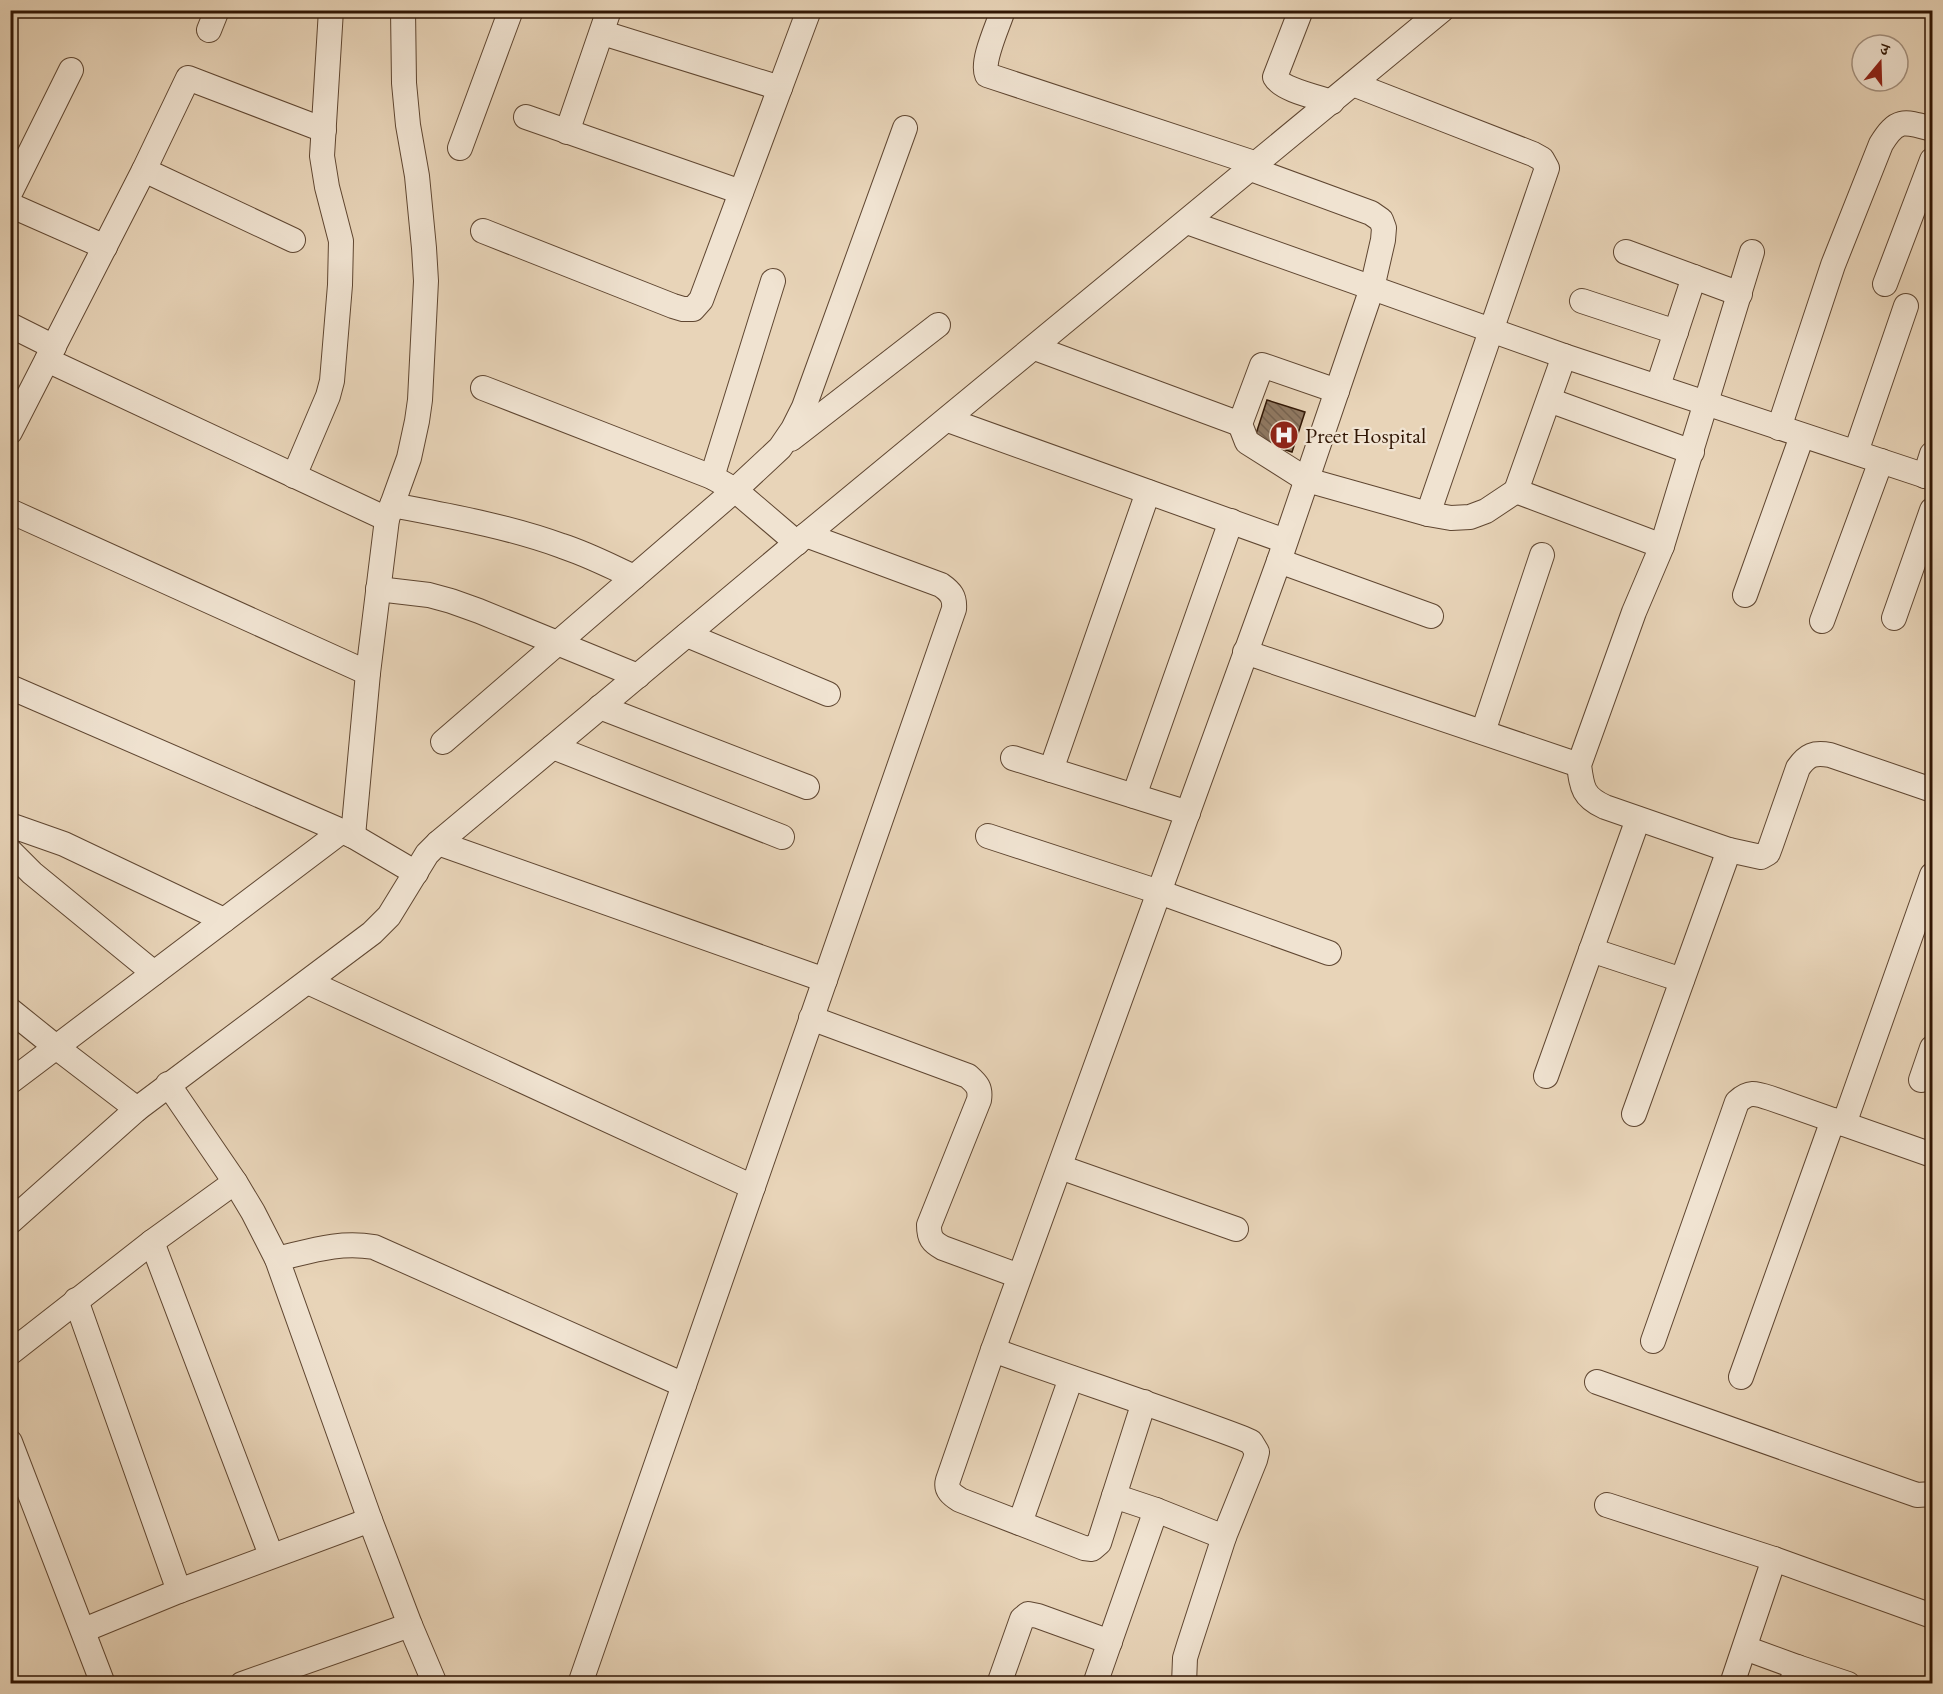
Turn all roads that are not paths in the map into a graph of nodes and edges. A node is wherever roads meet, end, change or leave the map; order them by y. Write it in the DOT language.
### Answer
graph roads {
  1 [pos="330,10"];
  2 [pos="404,10"];
  3 [pos="511,10"];
  4 [pos="809,10"];
  5 [pos="1003,10"];
  6 [pos="1301,10"];
  7 [pos="1442,10"];
  8 [pos="606,22"];
  9 [pos="71,70"];
  10 [pos="1353,84"];
  11 [pos="780,88"];
  12 [pos="1332,102"];
  13 [pos="526,117"];
  14 [pos="1931,125"];
  15 [pos="905,128"];
  16 [pos="324,130"];
  17 [pos="567,132"];
  18 [pos="460,148"];
  19 [pos="1932,160"];
  20 [pos="1254,166"];
  21 [pos="144,170"];
  22 [pos="741,192"];
  23 [pos="10,193"];
  24 [pos="10,205"];
  25 [pos="1187,222"];
  26 [pos="483,231"];
  27 [pos="292,240"];
  28 [pos="105,247"];
  29 [pos="1626,252"];
  30 [pos="1752,252"];
  31 [pos="1694,277"];
  32 [pos="773,281"];
  33 [pos="1885,284"];
  34 [pos="1372,288"];
  35 [pos="1740,294"];
  36 [pos="1582,301"];
  37 [pos="1906,306"];
  38 [pos="938,325"];
  39 [pos="10,326"];
  40 [pos="1492,330"];
  41 [pos="1676,332"];
  42 [pos="1035,348"];
  43 [pos="50,353"];
  44 [pos="1564,356"];
  45 [pos="1658,386"];
  46 [pos="483,388"];
  47 [pos="1337,391"];
  48 [pos="1549,400"];
  49 [pos="1707,402"];
  50 [pos="948,420"];
  51 [pos="1240,424"];
  52 [pos="1779,428"];
  53 [pos="11,430"];
  54 [pos="1802,436"];
  55 [pos="780,448"];
  56 [pos="1692,452"];
  57 [pos="1856,452"];
  58 [pos="1881,461"];
  59 [pos="1930,470"];
  60 [pos="294,476"];
  61 [pos="712,477"];
  62 [pos="1307,480"];
  63 [pos="735,490"];
  64 [pos="1516,491"];
  65 [pos="1148,492"];
  66 [pos="1932,510"];
  67 [pos="10,511"];
  68 [pos="389,512"];
  69 [pos="1428,514"];
  70 [pos="1231,521"];
  71 [pos="801,539"];
  72 [pos="1662,546"];
  73 [pos="1282,551"];
  74 [pos="1542,555"];
  75 [pos="634,577"];
  76 [pos="378,589"];
  77 [pos="1745,595"];
  78 [pos="1431,616"];
  79 [pos="1894,618"];
  80 [pos="1822,621"];
  81 [pos="687,635"];
  82 [pos="558,643"];
  83 [pos="1245,652"];
  84 [pos="368,673"];
  85 [pos="638,676"];
  86 [pos="10,687"];
  87 [pos="828,693"];
  88 [pos="600,707"];
  89 [pos="1484,732"];
  90 [pos="443,742"];
  91 [pos="553,747"];
  92 [pos="1013,758"];
  93 [pos="1579,765"];
  94 [pos="1050,770"];
  95 [pos="807,787"];
  96 [pos="1932,790"];
  97 [pos="1134,796"];
  98 [pos="1188,813"];
  99 [pos="1638,819"];
  100 [pos="10,825"];
  101 [pos="347,834"];
  102 [pos="988,836"];
  103 [pos="782,837"];
  104 [pos="438,843"];
  105 [pos="1729,850"];
  106 [pos="10,851"];
  107 [pos="416,873"];
  108 [pos="1932,875"];
  109 [pos="1159,892"];
  110 [pos="224,920"];
  111 [pos="1591,950"];
  112 [pos="1329,953"];
  113 [pos="154,973"];
  114 [pos="825,980"];
  115 [pos="1682,980"];
  116 [pos="308,982"];
  117 [pos="10,1010"];
  118 [pos="811,1018"];
  119 [pos="56,1047"];
  120 [pos="1932,1050"];
  121 [pos="1546,1076"];
  122 [pos="1921,1080"];
  123 [pos="10,1082"];
  124 [pos="168,1084"];
  125 [pos="137,1109"];
  126 [pos="1634,1114"];
  127 [pos="1839,1122"];
  128 [pos="1932,1155"];
  129 [pos="1060,1167"];
  130 [pos="235,1182"];
  131 [pos="753,1186"];
  132 [pos="16,1209"];
  133 [pos="1236,1229"];
  134 [pos="152,1242"];
  135 [pos="277,1259"];
  136 [pos="1018,1276"];
  137 [pos="76,1300"];
  138 [pos="1653,1341"];
  139 [pos="993,1350"];
  140 [pos="10,1353"];
  141 [pos="1741,1377"];
  142 [pos="1071,1378"];
  143 [pos="1597,1382"];
  144 [pos="684,1385"];
  145 [pos="1144,1402"];
  146 [pos="10,1442"];
  147 [pos="1932,1494"];
  148 [pos="1114,1496"];
  149 [pos="1607,1504"];
  150 [pos="1156,1510"];
  151 [pos="370,1520"];
  152 [pos="1020,1523"];
  153 [pos="1224,1537"];
  154 [pos="271,1556"];
  155 [pos="1774,1559"];
  156 [pos="179,1591"];
  157 [pos="1932,1616"];
  158 [pos="410,1625"];
  159 [pos="84,1629"];
  160 [pos="1110,1642"];
  161 [pos="1745,1648"];
  162 [pos="1794,1675"];
  163 [pos="103,1683"];
  164 [pos="242,1683"];
  165 [pos="435,1683"];
  166 [pos="580,1683"];
  167 [pos="999,1683"];
  168 [pos="1095,1683"];
  169 [pos="1184,1683"];
  170 [pos="1732,1683"];
  171 [pos="1848,1683"];
  1 -- 16 [label="street"];
  2 -- 68 [label="street"];
  3 -- 18 [label="street"];
  4 -- 11 [label="street"];
  5 -- 20 [label="street"];
  6 -- 12 [label="street"];
  7 -- 10 [label="street"];
  8 -- 11 [label="street"];
  8 -- 17 [label="street"];
  9 -- 23 [label="street"];
  10 -- 12 [label="street"];
  10 -- 40 [label="street"];
  11 -- 22 [label="street"];
  12 -- 20 [label="street"];
  13 -- 17 [label="street"];
  14 -- 52 [label="street"];
  15 -- 55 [label="street"];
  16 -- 21 [label="street"];
  16 -- 60 [label="street"];
  17 -- 22 [label="street"];
  19 -- 33 [label="street"];
  20 -- 25 [label="street"];
  20 -- 34 [label="street"];
  21 -- 27 [label="street"];
  21 -- 28 [label="street"];
  22 -- 26 [label="street"];
  24 -- 28 [label="street"];
  25 -- 34 [label="street"];
  25 -- 42 [label="street"];
  28 -- 43 [label="street"];
  29 -- 31 [label="street"];
  30 -- 35 [label="street"];
  31 -- 35 [label="street"];
  31 -- 41 [label="street"];
  32 -- 61 [label="street"];
  34 -- 40 [label="street"];
  34 -- 47 [label="street"];
  35 -- 49 [label="street"];
  36 -- 41 [label="street"];
  37 -- 57 [label="street"];
  38 -- 55 [label="street"];
  39 -- 43 [label="street"];
  40 -- 44 [label="street"];
  40 -- 69 [label="street"];
  41 -- 45 [label="street"];
  42 -- 50 [label="street"];
  42 -- 51 [label="street"];
  43 -- 53 [label="street"];
  43 -- 60 [label="street"];
  44 -- 45 [label="street"];
  44 -- 48 [label="street"];
  45 -- 49 [label="street"];
  46 -- 61 [label="street"];
  47 -- 51 [label="street"];
  47 -- 62 [label="street"];
  48 -- 56 [label="street"];
  48 -- 64 [label="street"];
  49 -- 52 [label="street"];
  49 -- 56 [label="street"];
  50 -- 65 [label="street"];
  50 -- 71 [label="street"];
  51 -- 62 [label="street"];
  52 -- 54 [label="street"];
  54 -- 57 [label="street"];
  54 -- 77 [label="street"];
  55 -- 63 [label="street"];
  56 -- 72 [label="street"];
  57 -- 58 [label="street"];
  58 -- 59 [label="street"];
  58 -- 80 [label="street"];
  60 -- 68 [label="street"];
  61 -- 63 [label="street"];
  62 -- 69 [label="street"];
  62 -- 73 [label="street"];
  63 -- 71 [label="street"];
  63 -- 75 [label="street"];
  64 -- 69 [label="street"];
  64 -- 72 [label="street"];
  65 -- 70 [label="street"];
  65 -- 94 [label="street"];
  66 -- 79 [label="street"];
  67 -- 84 [label="street"];
  68 -- 75 [label="street"];
  68 -- 76 [label="street"];
  70 -- 73 [label="street"];
  70 -- 97 [label="street"];
  71 -- 81 [label="street"];
  71 -- 114 [label="street"];
  72 -- 93 [label="street"];
  73 -- 78 [label="street"];
  73 -- 83 [label="street"];
  74 -- 89 [label="street"];
  75 -- 82 [label="street"];
  76 -- 82 [label="street"];
  76 -- 84 [label="street"];
  81 -- 85 [label="street"];
  81 -- 87 [label="street"];
  82 -- 85 [label="street"];
  82 -- 90 [label="street"];
  83 -- 89 [label="street"];
  83 -- 98 [label="street"];
  84 -- 101 [label="street"];
  85 -- 88 [label="street"];
  86 -- 101 [label="street"];
  88 -- 91 [label="street"];
  88 -- 95 [label="street"];
  89 -- 93 [label="street"];
  91 -- 103 [label="street"];
  91 -- 104 [label="street"];
  92 -- 94 [label="street"];
  93 -- 99 [label="street"];
  94 -- 97 [label="street"];
  96 -- 105 [label="street"];
  97 -- 98 [label="street"];
  98 -- 109 [label="street"];
  99 -- 105 [label="street"];
  99 -- 111 [label="street"];
  100 -- 110 [label="street"];
  101 -- 107 [label="street"];
  101 -- 110 [label="street"];
  102 -- 109 [label="street"];
  104 -- 107 [label="street"];
  104 -- 114 [label="street"];
  105 -- 115 [label="street"];
  106 -- 113 [label="street"];
  107 -- 116 [label="street"];
  108 -- 127 [label="street"];
  109 -- 112 [label="street"];
  109 -- 129 [label="street"];
  110 -- 113 [label="street"];
  111 -- 115 [label="street"];
  111 -- 121 [label="street"];
  113 -- 119 [label="street"];
  114 -- 118 [label="street"];
  115 -- 126 [label="street"];
  116 -- 124 [label="street"];
  116 -- 131 [label="street"];
  117 -- 119 [label="street"];
  118 -- 131 [label="street"];
  118 -- 136 [label="street"];
  119 -- 123 [label="street"];
  119 -- 125 [label="street"];
  120 -- 122 [label="street"];
  124 -- 125 [label="street"];
  124 -- 130 [label="street"];
  125 -- 132 [label="street"];
  127 -- 128 [label="street"];
  127 -- 138 [label="street"];
  127 -- 141 [label="street"];
  129 -- 133 [label="street"];
  129 -- 136 [label="street"];
  130 -- 134 [label="street"];
  130 -- 135 [label="street"];
  131 -- 144 [label="street"];
  134 -- 137 [label="street"];
  134 -- 154 [label="street"];
  135 -- 144 [label="street"];
  135 -- 151 [label="street"];
  136 -- 139 [label="street"];
  137 -- 140 [label="street"];
  137 -- 156 [label="street"];
  139 -- 142 [label="street"];
  139 -- 152 [label="street"];
  142 -- 145 [label="street"];
  142 -- 152 [label="street"];
  143 -- 147 [label="street"];
  144 -- 166 [label="street"];
  145 -- 148 [label="street"];
  145 -- 153 [label="street"];
  146 -- 159 [label="street"];
  148 -- 150 [label="street"];
  148 -- 152 [label="street"];
  149 -- 155 [label="street"];
  150 -- 153 [label="street"];
  150 -- 160 [label="street"];
  151 -- 154 [label="street"];
  151 -- 158 [label="street"];
  153 -- 169 [label="street"];
  154 -- 156 [label="street"];
  155 -- 157 [label="street"];
  155 -- 161 [label="street"];
  156 -- 159 [label="street"];
  158 -- 164 [label="street"];
  158 -- 165 [label="street"];
  159 -- 163 [label="street"];
  160 -- 167 [label="street"];
  160 -- 168 [label="street"];
  161 -- 162 [label="street"];
  161 -- 170 [label="street"];
  162 -- 171 [label="street"];
}
